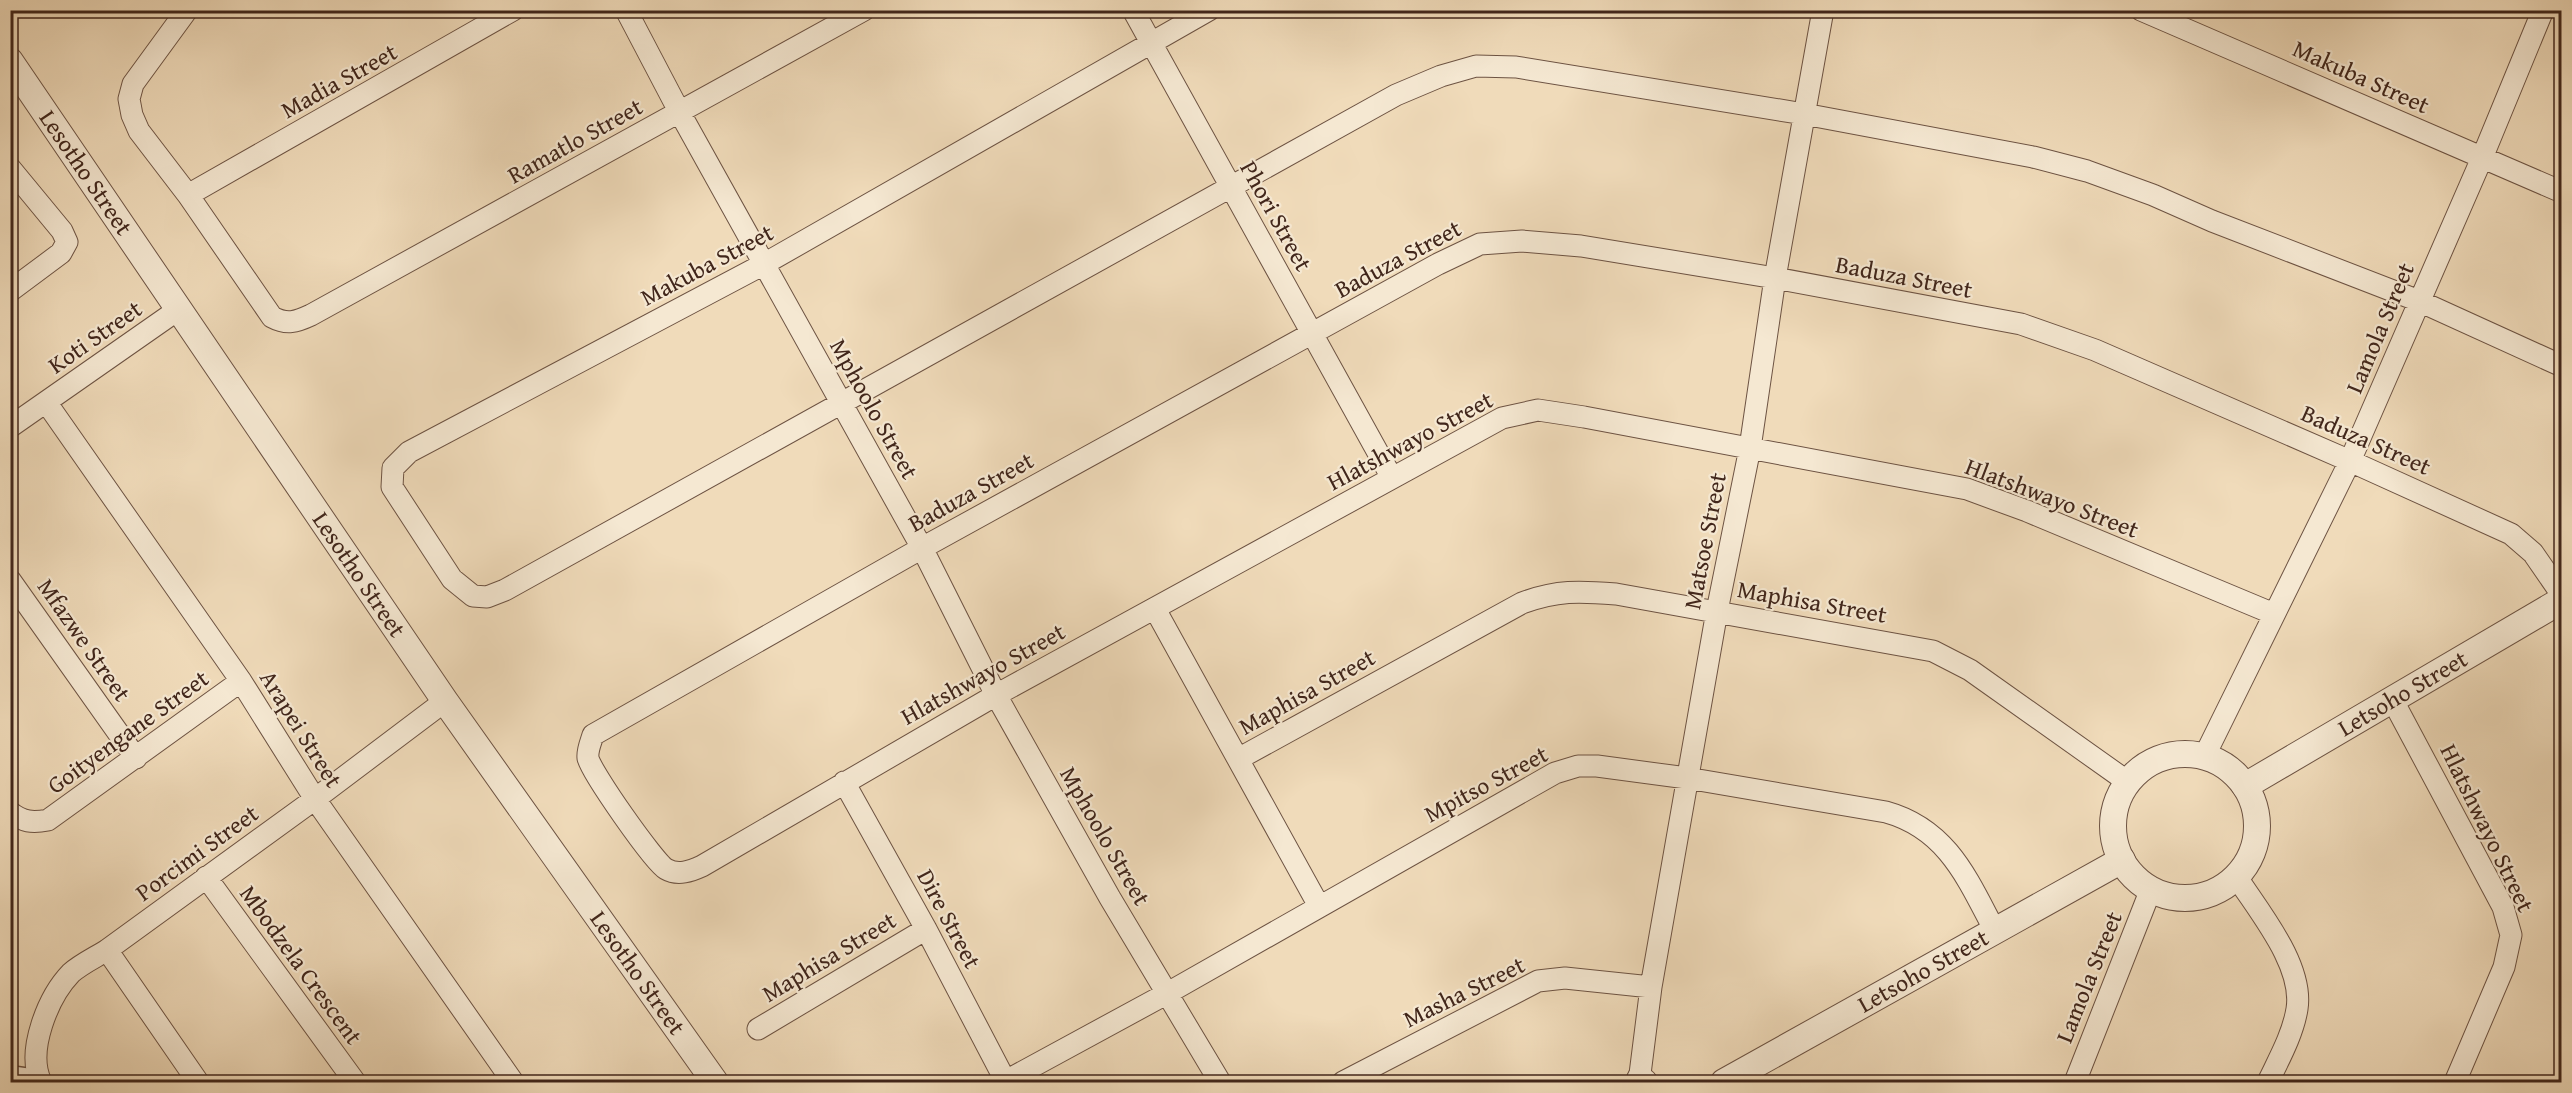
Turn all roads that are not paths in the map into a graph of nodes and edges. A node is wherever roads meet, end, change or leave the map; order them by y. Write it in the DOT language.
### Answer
graph roads {
  1 [pos="187,10"];
  2 [pos="513,10"];
  3 [pos="626,10"];
  4 [pos="864,10"];
  5 [pos="1133,10"];
  6 [pos="1209,10"];
  7 [pos="1823,10"];
  8 [pos="2140,10"];
  9 [pos="2543,10"];
  10 [pos="1151,44"];
  11 [pos="10,61"];
  12 [pos="680,113"];
  13 [pos="1804,114"];
  14 [pos="2482,158"];
  15 [pos="10,168"];
  16 [pos="1230,186"];
  17 [pos="2562,192"];
  18 [pos="188,195"];
  19 [pos="764,264"];
  20 [pos="1775,278"];
  21 [pos="14,280"];
  22 [pos="2419,301"];
  23 [pos="179,309"];
  24 [pos="1312,334"];
  25 [pos="2562,366"];
  26 [pos="46,402"];
  27 [pos="841,402"];
  28 [pos="10,427"];
  29 [pos="1750,448"];
  30 [pos="2350,460"];
  31 [pos="1392,478"];
  32 [pos="922,548"];
  33 [pos="10,580"];
  34 [pos="2562,594"];
  35 [pos="2562,600"];
  36 [pos="1155,609"];
  37 [pos="1717,611"];
  38 [pos="2274,614"];
  39 [pos="242,681"];
  40 [pos="996,695"];
  41 [pos="2392,699"];
  42 [pos="445,701"];
  43 [pos="2204,756"];
  44 [pos="136,758"];
  45 [pos="1238,759"];
  46 [pos="1687,778"];
  47 [pos="844,782"];
  48 [pos="2128,783"];
  49 [pos="2245,786"];
  50 [pos="315,799"];
  51 [pos="10,812"];
  52 [pos="2122,860"];
  53 [pos="702,866"];
  54 [pos="2236,876"];
  55 [pos="206,877"];
  56 [pos="2151,890"];
  57 [pos="1319,906"];
  58 [pos="926,929"];
  59 [pos="1994,929"];
  60 [pos="107,950"];
  61 [pos="1650,987"];
  62 [pos="1166,994"];
  63 [pos="758,1029"];
  64 [pos="10,1071"];
  65 [pos="40,1079"];
  66 [pos="1641,1081"];
  67 [pos="1005,1082"];
  68 [pos="198,1083"];
  69 [pos="355,1083"];
  70 [pos="513,1083"];
  71 [pos="715,1083"];
  72 [pos="1220,1083"];
  73 [pos="1343,1083"];
  74 [pos="1724,1083"];
  75 [pos="2074,1083"];
  76 [pos="2268,1083"];
  77 [pos="2455,1083"];
  1 -- 18 [label="street, Ramatlo Street"];
  2 -- 18 [label="street, Madia Street"];
  3 -- 12 [label="street, Mphoolo Street"];
  4 -- 12 [label="street, Ramatlo Street"];
  5 -- 10 [label="street, Phori Street"];
  6 -- 10 [label="street, Makuba Street"];
  7 -- 13 [label="street, Matsoe Street"];
  8 -- 14 [label="street, Makuba Street"];
  9 -- 14 [label="street, Lamola Street"];
  10 -- 16 [label="street, Phori Street"];
  10 -- 19 [label="street, Makuba Street"];
  11 -- 23 [label="street, Lesotho Street"];
  12 -- 18 [label="street, Ramatlo Street"];
  12 -- 19 [label="street, Mphoolo Street"];
  13 -- 16 [label="street"];
  13 -- 20 [label="street, Matsoe Street"];
  13 -- 22 [label="street"];
  14 -- 17 [label="street, Makuba Street"];
  14 -- 22 [label="street, Lamola Street"];
  15 -- 21 [label="street"];
  16 -- 24 [label="street, Phori Street"];
  16 -- 27 [label="street"];
  19 -- 27 [label="street, Mphoolo Street"];
  19 -- 27 [label="street, Makuba Street"];
  20 -- 24 [label="street, Baduza Street"];
  20 -- 29 [label="street, Matsoe Street"];
  20 -- 30 [label="street, Baduza Street"];
  22 -- 25 [label="street"];
  22 -- 30 [label="street, Lamola Street"];
  23 -- 26 [label="street, Koti Street"];
  23 -- 42 [label="street, Lesotho Street"];
  24 -- 31 [label="street, Phori Street"];
  24 -- 32 [label="street, Baduza Street"];
  26 -- 28 [label="street, Koti Street"];
  26 -- 39 [label="street, Arapei Street"];
  27 -- 32 [label="street, Mphoolo Street"];
  29 -- 31 [label="street, Hlatshwayo Street"];
  29 -- 37 [label="street, Matsoe Street"];
  29 -- 38 [label="street, Hlatshwayo Street"];
  30 -- 34 [label="street, Baduza Street"];
  30 -- 38 [label="street, Lamola Street"];
  31 -- 36 [label="street, Hlatshwayo Street"];
  32 -- 40 [label="street, Mphoolo Street"];
  32 -- 53 [label="street, Baduza Street"];
  33 -- 44 [label="street, Mfazwe Street"];
  35 -- 41 [label="street, Letsoho Street"];
  36 -- 40 [label="street, Hlatshwayo Street"];
  36 -- 45 [label="street"];
  37 -- 45 [label="street, Maphisa Street"];
  37 -- 46 [label="street, Matsoe Street"];
  37 -- 48 [label="street, Maphisa Street"];
  38 -- 43 [label="street, Lamola Street"];
  39 -- 44 [label="street, Goityengane Street"];
  39 -- 50 [label="street, Arapei Street"];
  40 -- 47 [label="street, Hlatshwayo Street"];
  40 -- 62 [label="street, Mphoolo Street"];
  41 -- 49 [label="street, Letsoho Street"];
  41 -- 77 [label="street, Hlatshwayo Street"];
  42 -- 50 [label="street, Porcimi Street"];
  42 -- 71 [label="street, Lesotho Street"];
  43 -- 48 [label="street"];
  43 -- 49 [label="street"];
  44 -- 51 [label="street, Goityengane Street"];
  45 -- 57 [label="street"];
  46 -- 57 [label="street, Mpitso Street"];
  46 -- 59 [label="street, Mpitso Street"];
  46 -- 61 [label="street, Matsoe Street"];
  47 -- 53 [label="street, Hlatshwayo Street"];
  47 -- 58 [label="street, Dire Street"];
  48 -- 52 [label="street"];
  49 -- 54 [label="street"];
  50 -- 55 [label="street, Porcimi Street"];
  50 -- 70 [label="street, Arapei Street"];
  52 -- 56 [label="street"];
  52 -- 59 [label="street, Letsoho Street"];
  54 -- 56 [label="street"];
  54 -- 76 [label="street"];
  55 -- 60 [label="street, Porcimi Street"];
  55 -- 69 [label="street, Mbodzela Crescent"];
  56 -- 75 [label="street, Lamola Street"];
  57 -- 62 [label="street, Mpitso Street"];
  58 -- 63 [label="street, Maphisa Street"];
  58 -- 67 [label="street, Dire Street"];
  59 -- 74 [label="street, Letsoho Street"];
  60 -- 65 [label="street, Porcimi Street"];
  60 -- 68 [label="street"];
  61 -- 66 [label="street, Matsoe Street"];
  61 -- 73 [label="street, Masha Street"];
  62 -- 67 [label="street, Mpitso Street"];
  62 -- 72 [label="street, Mphoolo Street"];
  64 -- 65 [label="lane"];
}
